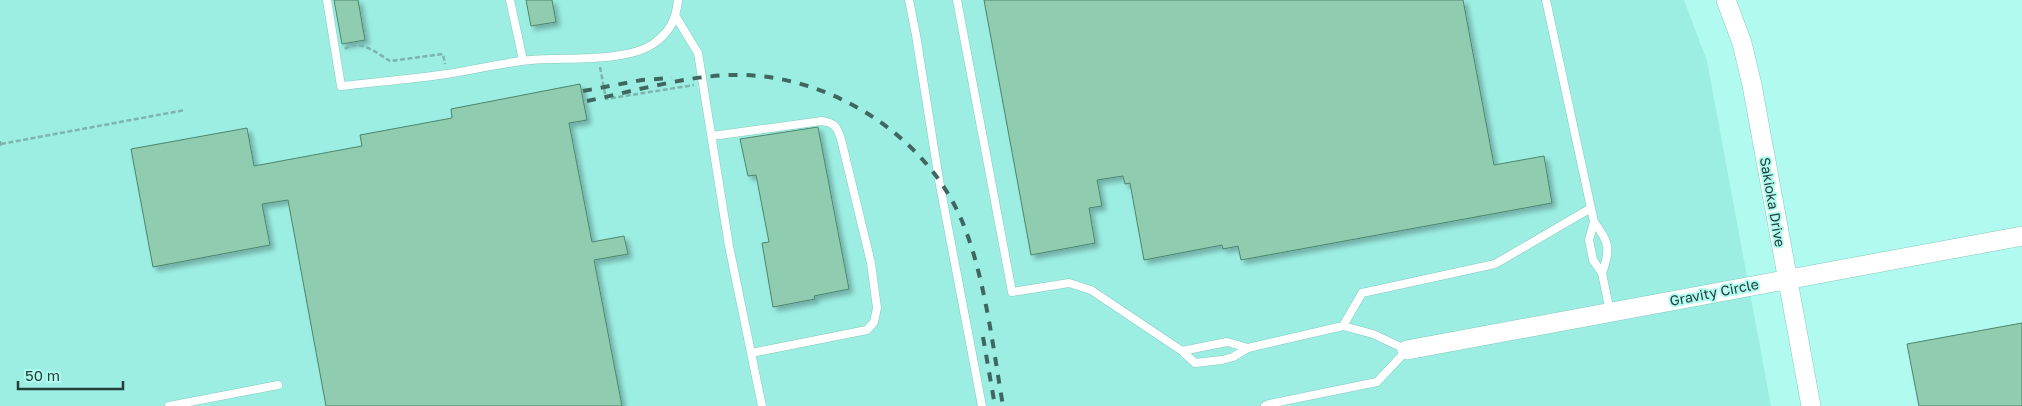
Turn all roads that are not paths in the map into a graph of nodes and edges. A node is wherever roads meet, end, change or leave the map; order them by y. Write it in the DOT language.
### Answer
graph roads {
  1 [pos="327,0"];
  2 [pos="510,0"];
  3 [pos="678,0"];
  4 [pos="909,0"];
  5 [pos="958,0"];
  6 [pos="1546,0"];
  7 [pos="1726,0"];
  8 [pos="676,17"];
  9 [pos="523,60"];
  10 [pos="712,136"];
  11 [pos="1591,208"];
  12 [pos="1594,222"];
  13 [pos="2022,236"];
  14 [pos="1602,274"];
  15 [pos="1787,279"];
  16 [pos="1610,312"];
  17 [pos="1343,326"];
  18 [pos="1248,348"];
  19 [pos="1407,350"];
  20 [pos="1182,351"];
  21 [pos="751,353"];
  22 [pos="278,385"];
  23 [pos="169,406"];
  24 [pos="762,406"];
  25 [pos="982,406"];
  26 [pos="1265,406"];
  27 [pos="1811,406"];
  1 -- 9 [label="lane"];
  2 -- 9 [label="lane"];
  3 -- 8 [label="lane"];
  4 -- 25 [label="lane"];
  5 -- 20 [label="lane"];
  6 -- 11 [label="lane"];
  7 -- 15 [label="street, Sakioka Drive"];
  8 -- 9 [label="lane"];
  8 -- 10 [label="lane"];
  10 -- 21 [label="lane"];
  10 -- 21 [label="lane"];
  11 -- 12 [label="lane"];
  11 -- 17 [label="lane"];
  12 -- 14 [label="lane"];
  12 -- 14 [label="lane"];
  13 -- 15 [label="street, Gravity Circle"];
  14 -- 16 [label="lane"];
  15 -- 16 [label="street, Gravity Circle"];
  15 -- 27 [label="street, Sakioka Drive"];
  16 -- 19 [label="street, Gravity Circle"];
  17 -- 18 [label="lane"];
  17 -- 19 [label="lane"];
  18 -- 20 [label="lane"];
  18 -- 20 [label="lane"];
  19 -- 26 [label="lane"];
  21 -- 24 [label="lane"];
  22 -- 23 [label="lane"];
}
